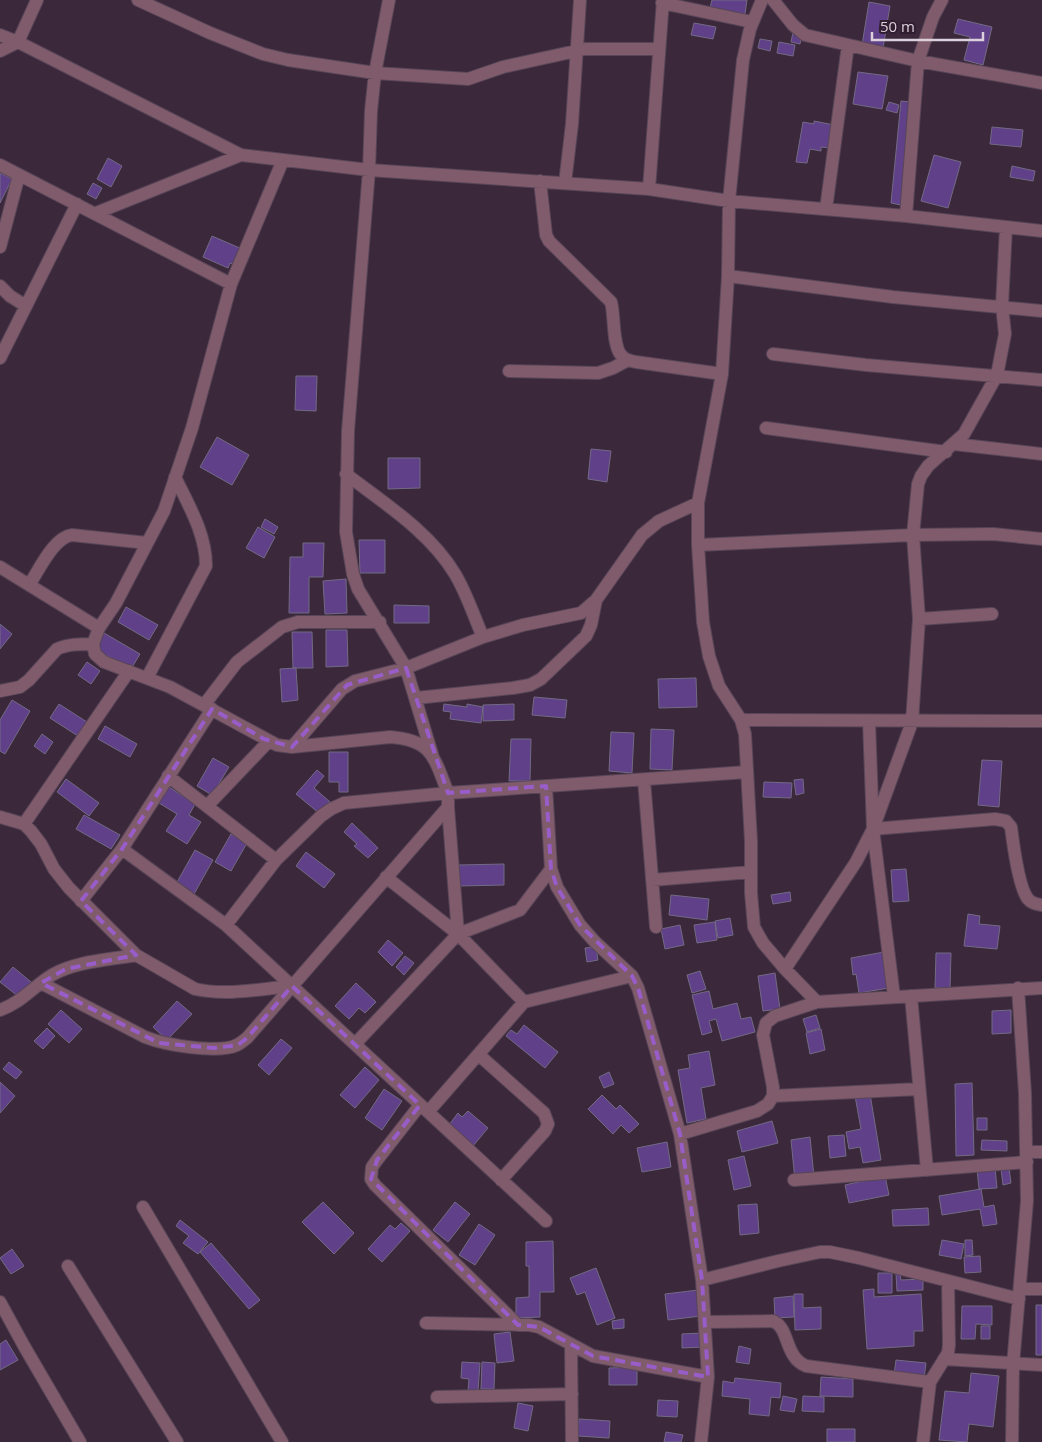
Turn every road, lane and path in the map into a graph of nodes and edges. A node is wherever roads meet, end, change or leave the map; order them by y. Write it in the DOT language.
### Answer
graph roads {
  1 [pos="37,0"];
  2 [pos="138,0"];
  3 [pos="389,0"];
  4 [pos="580,0"];
  5 [pos="762,0"];
  6 [pos="773,0"];
  7 [pos="942,0"];
  8 [pos="662,2"];
  9 [pos="752,22"];
  10 [pos="0,35"];
  11 [pos="18,42"];
  12 [pos="848,45"];
  13 [pos="658,49"];
  14 [pos="580,50"];
  15 [pos="0,51"];
  16 [pos="918,61"];
  17 [pos="375,74"];
  18 [pos="1042,83"];
  19 [pos="241,156"];
  20 [pos="284,160"];
  21 [pos="0,166"];
  22 [pos="369,170"];
  23 [pos="19,175"];
  24 [pos="540,181"];
  25 [pos="566,183"];
  26 [pos="649,189"];
  27 [pos="729,200"];
  28 [pos="77,204"];
  29 [pos="826,209"];
  30 [pos="96,213"];
  31 [pos="906,216"];
  32 [pos="1006,227"];
  33 [pos="1042,230"];
  34 [pos="0,247"];
  35 [pos="728,276"];
  36 [pos="231,284"];
  37 [pos="0,286"];
  38 [pos="26,306"];
  39 [pos="1002,306"];
  40 [pos="1042,311"];
  41 [pos="773,354"];
  42 [pos="0,358"];
  43 [pos="628,360"];
  44 [pos="509,371"];
  45 [pos="722,374"];
  46 [pos="997,375"];
  47 [pos="1042,380"];
  48 [pos="766,428"];
  49 [pos="950,448"];
  50 [pos="1042,454"];
  51 [pos="346,474"];
  52 [pos="175,477"];
  53 [pos="698,503"];
  54 [pos="913,535"];
  55 [pos="1042,540"];
  56 [pos="147,543"];
  57 [pos="698,545"];
  58 [pos="0,567"];
  59 [pos="29,584"];
  60 [pos="596,600"];
  61 [pos="992,614"];
  62 [pos="920,619"];
  63 [pos="380,622"];
  64 [pos="100,628"];
  65 [pos="483,637"];
  66 [pos="93,644"];
  67 [pos="406,668"];
  68 [pos="129,671"];
  69 [pos="147,678"];
  70 [pos="0,691"];
  71 [pos="416,698"];
  72 [pos="208,707"];
  73 [pos="741,720"];
  74 [pos="869,721"];
  75 [pos="1042,721"];
  76 [pos="912,722"];
  77 [pos="269,741"];
  78 [pos="292,747"];
  79 [pos="432,754"];
  80 [pos="747,772"];
  81 [pos="168,776"];
  82 [pos="644,780"];
  83 [pos="546,786"];
  84 [pos="448,793"];
  85 [pos="207,806"];
  86 [pos="448,807"];
  87 [pos="0,817"];
  88 [pos="24,824"];
  89 [pos="873,829"];
  90 [pos="122,849"];
  91 [pos="276,860"];
  92 [pos="551,869"];
  93 [pos="751,872"];
  94 [pos="386,878"];
  95 [pos="652,880"];
  96 [pos="81,901"];
  97 [pos="1042,905"];
  98 [pos="226,925"];
  99 [pos="656,927"];
  100 [pos="458,934"];
  101 [pos="136,955"];
  102 [pos="785,969"];
  103 [pos="632,976"];
  104 [pos="42,983"];
  105 [pos="292,986"];
  106 [pos="1018,988"];
  107 [pos="1042,988"];
  108 [pos="911,996"];
  109 [pos="894,997"];
  110 [pos="524,1002"];
  111 [pos="817,1002"];
  112 [pos="0,1010"];
  113 [pos="355,1044"];
  114 [pos="479,1054"];
  115 [pos="919,1089"];
  116 [pos="773,1096"];
  117 [pos="424,1109"];
  118 [pos="680,1134"];
  119 [pos="1042,1152"];
  120 [pos="1027,1157"];
  121 [pos="927,1170"];
  122 [pos="501,1180"];
  123 [pos="794,1180"];
  124 [pos="143,1206"];
  125 [pos="546,1221"];
  126 [pos="68,1266"];
  127 [pos="702,1280"];
  128 [pos="948,1281"];
  129 [pos="1042,1289"];
  130 [pos="1019,1294"];
  131 [pos="0,1302"];
  132 [pos="705,1322"];
  133 [pos="426,1323"];
  134 [pos="518,1325"];
  135 [pos="571,1345"];
  136 [pos="944,1359"];
  137 [pos="1013,1365"];
  138 [pos="1042,1366"];
  139 [pos="708,1377"];
  140 [pos="930,1382"];
  141 [pos="572,1394"];
  142 [pos="437,1398"];
  143 [pos="80,1442"];
  144 [pos="177,1442"];
  145 [pos="282,1442"];
  146 [pos="572,1442"];
  147 [pos="701,1442"];
  148 [pos="923,1442"];
  149 [pos="1012,1442"];
  1 -- 11 [label="street"];
  2 -- 17 [label="street"];
  3 -- 17 [label="street"];
  4 -- 14 [label="street"];
  5 -- 9 [label="street"];
  6 -- 12 [label="street"];
  7 -- 16 [label="street"];
  8 -- 9 [label="street"];
  8 -- 13 [label="street"];
  9 -- 27 [label="street"];
  10 -- 11 [label="street"];
  11 -- 15 [label="street"];
  11 -- 19 [label="street"];
  12 -- 16 [label="street"];
  12 -- 29 [label="street"];
  13 -- 14 [label="street"];
  13 -- 26 [label="street"];
  14 -- 17 [label="street"];
  14 -- 25 [label="street"];
  16 -- 18 [label="street"];
  16 -- 31 [label="street"];
  17 -- 22 [label="street"];
  19 -- 20 [label="street"];
  19 -- 30 [label="street"];
  20 -- 22 [label="street"];
  20 -- 36 [label="street"];
  21 -- 23 [label="street"];
  22 -- 24 [label="street"];
  22 -- 51 [label="street"];
  23 -- 28 [label="street"];
  23 -- 34 [label="street"];
  24 -- 25 [label="street"];
  24 -- 43 [label="street"];
  25 -- 26 [label="street"];
  26 -- 27 [label="street"];
  27 -- 29 [label="street"];
  27 -- 35 [label="street"];
  28 -- 30 [label="street"];
  28 -- 38 [label="street"];
  29 -- 31 [label="street"];
  30 -- 36 [label="street"];
  31 -- 32 [label="street"];
  32 -- 33 [label="street"];
  32 -- 39 [label="street"];
  35 -- 39 [label="street"];
  35 -- 45 [label="street"];
  36 -- 52 [label="street"];
  37 -- 38 [label="street"];
  38 -- 42 [label="street"];
  39 -- 40 [label="street"];
  39 -- 46 [label="street"];
  41 -- 46 [label="street"];
  43 -- 44 [label="street"];
  43 -- 45 [label="street"];
  45 -- 53 [label="street"];
  46 -- 47 [label="street"];
  46 -- 49 [label="street"];
  48 -- 49 [label="street"];
  49 -- 50 [label="street"];
  49 -- 54 [label="street"];
  51 -- 63 [label="street"];
  51 -- 65 [label="street"];
  52 -- 56 [label="street"];
  52 -- 69 [label="street"];
  53 -- 57 [label="street"];
  53 -- 60 [label="street"];
  54 -- 55 [label="street"];
  54 -- 57 [label="street"];
  54 -- 62 [label="street"];
  56 -- 59 [label="street"];
  56 -- 64 [label="street"];
  57 -- 73 [label="street"];
  58 -- 59 [label="street"];
  59 -- 64 [label="street"];
  60 -- 65 [label="street"];
  60 -- 71 [label="street"];
  61 -- 62 [label="street"];
  62 -- 76 [label="street"];
  63 -- 67 [label="street"];
  63 -- 72 [label="street"];
  64 -- 66 [label="street"];
  65 -- 67 [label="street"];
  66 -- 68 [label="street"];
  66 -- 70 [label="street"];
  67 -- 71 [label="street"];
  67 -- 78 [label="street"];
  68 -- 69 [label="street"];
  68 -- 88 [label="street"];
  69 -- 72 [label="street"];
  71 -- 79 [label="street"];
  72 -- 77 [label="street"];
  72 -- 81 [label="street"];
  73 -- 74 [label="street"];
  73 -- 80 [label="street"];
  74 -- 76 [label="street"];
  74 -- 89 [label="street"];
  75 -- 76 [label="street"];
  76 -- 89 [label="street"];
  77 -- 78 [label="street"];
  77 -- 85 [label="street"];
  78 -- 79 [label="street"];
  79 -- 84 [label="street"];
  80 -- 82 [label="street"];
  80 -- 93 [label="street"];
  81 -- 85 [label="street"];
  81 -- 90 [label="street"];
  82 -- 83 [label="street"];
  82 -- 95 [label="street"];
  83 -- 84 [label="street"];
  83 -- 92 [label="street"];
  84 -- 86 [label="street"];
  84 -- 91 [label="street"];
  85 -- 91 [label="street"];
  86 -- 94 [label="street"];
  86 -- 100 [label="street"];
  87 -- 88 [label="street"];
  88 -- 96 [label="street"];
  89 -- 97 [label="street"];
  89 -- 102 [label="street"];
  89 -- 109 [label="street"];
  90 -- 96 [label="street"];
  90 -- 98 [label="street"];
  91 -- 98 [label="street"];
  92 -- 100 [label="street"];
  92 -- 103 [label="street"];
  93 -- 95 [label="street"];
  93 -- 102 [label="street"];
  94 -- 100 [label="street"];
  94 -- 105 [label="street"];
  95 -- 99 [label="street"];
  96 -- 101 [label="street"];
  98 -- 105 [label="street"];
  100 -- 110 [label="street"];
  100 -- 113 [label="street"];
  101 -- 104 [label="street"];
  101 -- 105 [label="street"];
  102 -- 111 [label="street"];
  103 -- 110 [label="street"];
  103 -- 118 [label="street"];
  104 -- 105 [label="street"];
  104 -- 112 [label="street"];
  105 -- 113 [label="street"];
  106 -- 107 [label="street"];
  106 -- 108 [label="street"];
  106 -- 120 [label="street"];
  108 -- 109 [label="street"];
  108 -- 115 [label="street"];
  109 -- 111 [label="street"];
  110 -- 114 [label="street"];
  111 -- 116 [label="street"];
  113 -- 117 [label="street"];
  114 -- 117 [label="street"];
  114 -- 122 [label="street"];
  115 -- 116 [label="street"];
  115 -- 121 [label="street"];
  116 -- 118 [label="street"];
  117 -- 122 [label="street"];
  117 -- 134 [label="street"];
  118 -- 127 [label="street"];
  119 -- 120 [label="street"];
  120 -- 121 [label="street"];
  120 -- 130 [label="street"];
  121 -- 123 [label="street"];
  122 -- 125 [label="street"];
  124 -- 145 [label="street"];
  126 -- 144 [label="street"];
  127 -- 128 [label="street"];
  127 -- 132 [label="street"];
  128 -- 130 [label="street"];
  128 -- 136 [label="street"];
  129 -- 130 [label="street"];
  130 -- 137 [label="street"];
  131 -- 143 [label="street"];
  132 -- 139 [label="street"];
  132 -- 140 [label="street"];
  133 -- 134 [label="street"];
  134 -- 135 [label="street"];
  135 -- 139 [label="street"];
  135 -- 141 [label="street"];
  136 -- 137 [label="street"];
  136 -- 140 [label="street"];
  137 -- 138 [label="street"];
  137 -- 149 [label="street"];
  139 -- 147 [label="street"];
  140 -- 148 [label="street"];
  141 -- 142 [label="street"];
  141 -- 146 [label="street"];
}
